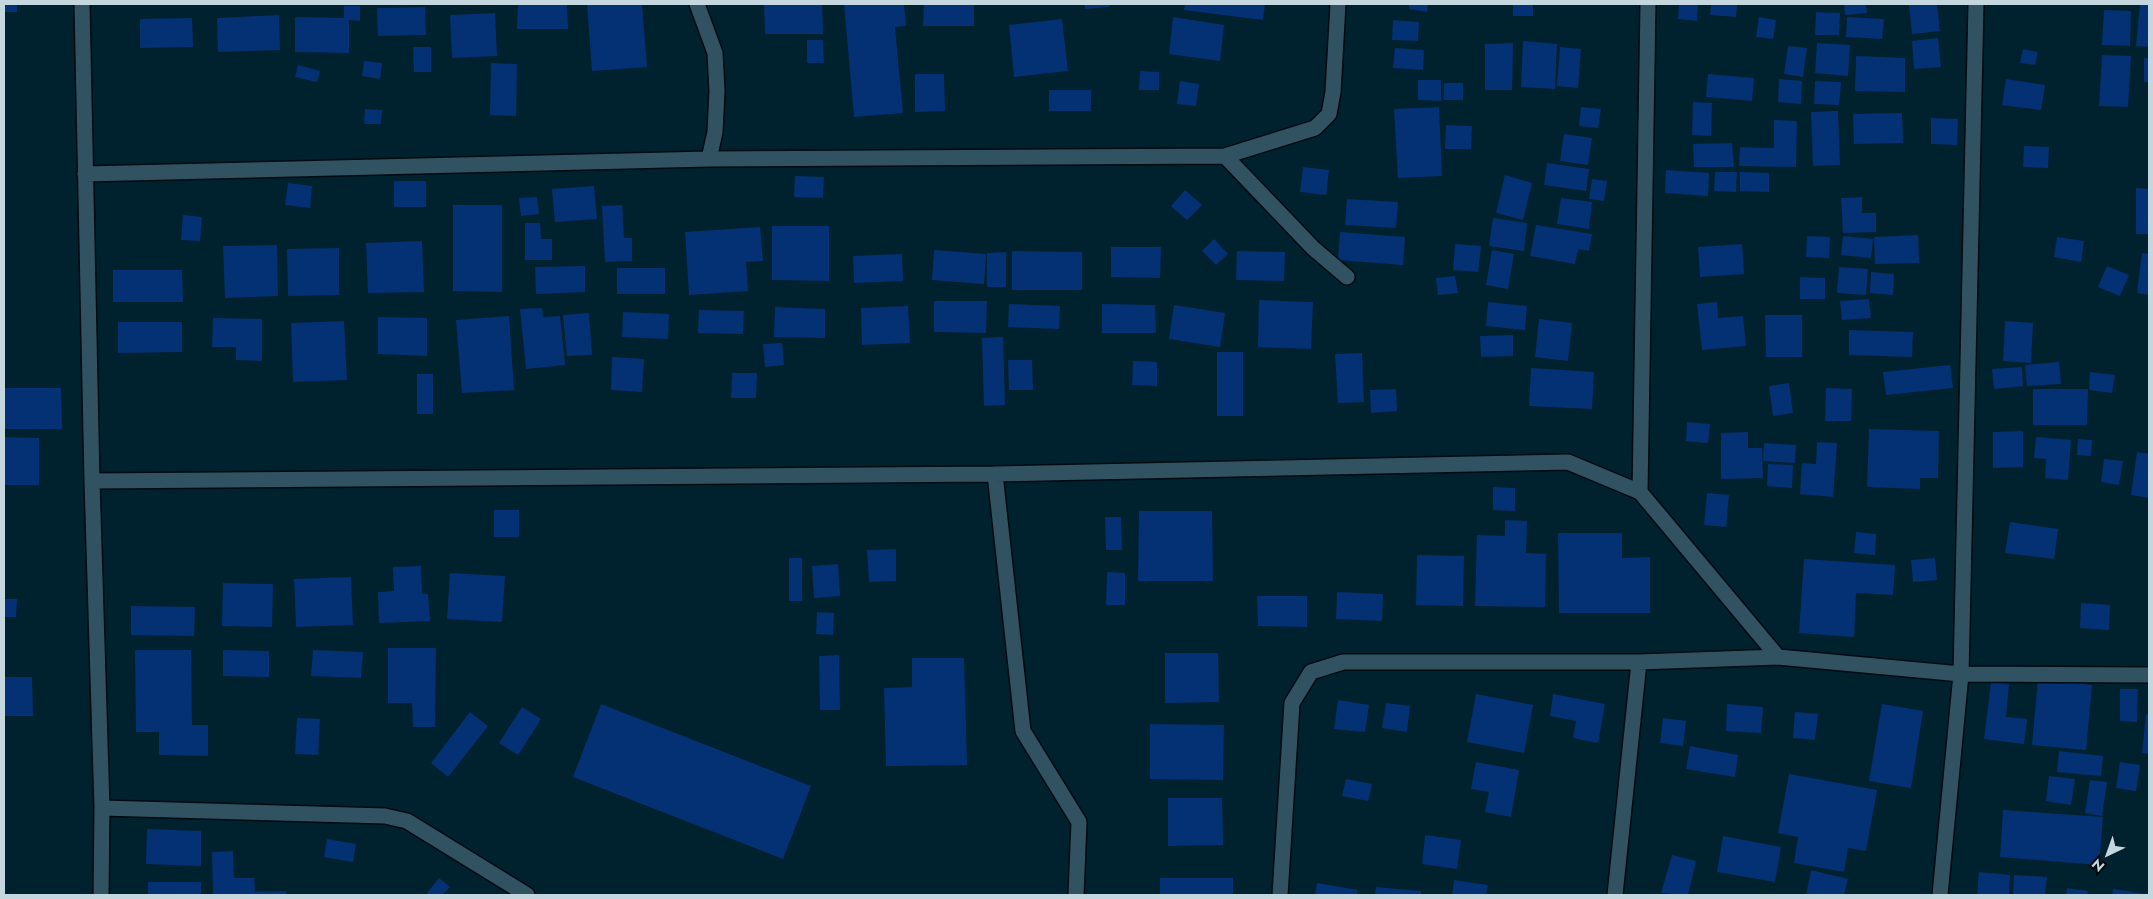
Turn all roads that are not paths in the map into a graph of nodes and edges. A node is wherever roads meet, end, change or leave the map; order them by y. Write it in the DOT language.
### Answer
graph roads {
  1 [pos="82,4"];
  2 [pos="697,4"];
  3 [pos="1338,4"];
  4 [pos="1648,4"];
  5 [pos="1976,4"];
  6 [pos="1225,156"];
  7 [pos="709,158"];
  8 [pos="85,174"];
  9 [pos="1347,276"];
  10 [pos="995,474"];
  11 [pos="92,481"];
  12 [pos="1640,492"];
  13 [pos="1778,657"];
  14 [pos="1639,662"];
  15 [pos="1961,674"];
  16 [pos="2149,675"];
  17 [pos="102,808"];
  18 [pos="101,895"];
  19 [pos="527,895"];
  20 [pos="1076,895"];
  21 [pos="1280,895"];
  22 [pos="1615,895"];
  23 [pos="1940,895"];
  1 -- 8 [label="street"];
  2 -- 7 [label="street"];
  3 -- 6 [label="street"];
  4 -- 12 [label="street"];
  5 -- 15 [label="street"];
  6 -- 7 [label="street"];
  6 -- 9 [label="street"];
  7 -- 8 [label="street"];
  8 -- 11 [label="street"];
  10 -- 11 [label="street"];
  10 -- 12 [label="street"];
  10 -- 20 [label="street"];
  11 -- 17 [label="street"];
  12 -- 13 [label="street"];
  13 -- 14 [label="street"];
  13 -- 15 [label="street"];
  14 -- 21 [label="street"];
  14 -- 22 [label="street"];
  15 -- 16 [label="street"];
  15 -- 23 [label="street"];
  17 -- 18 [label="street"];
  17 -- 19 [label="street"];
}
